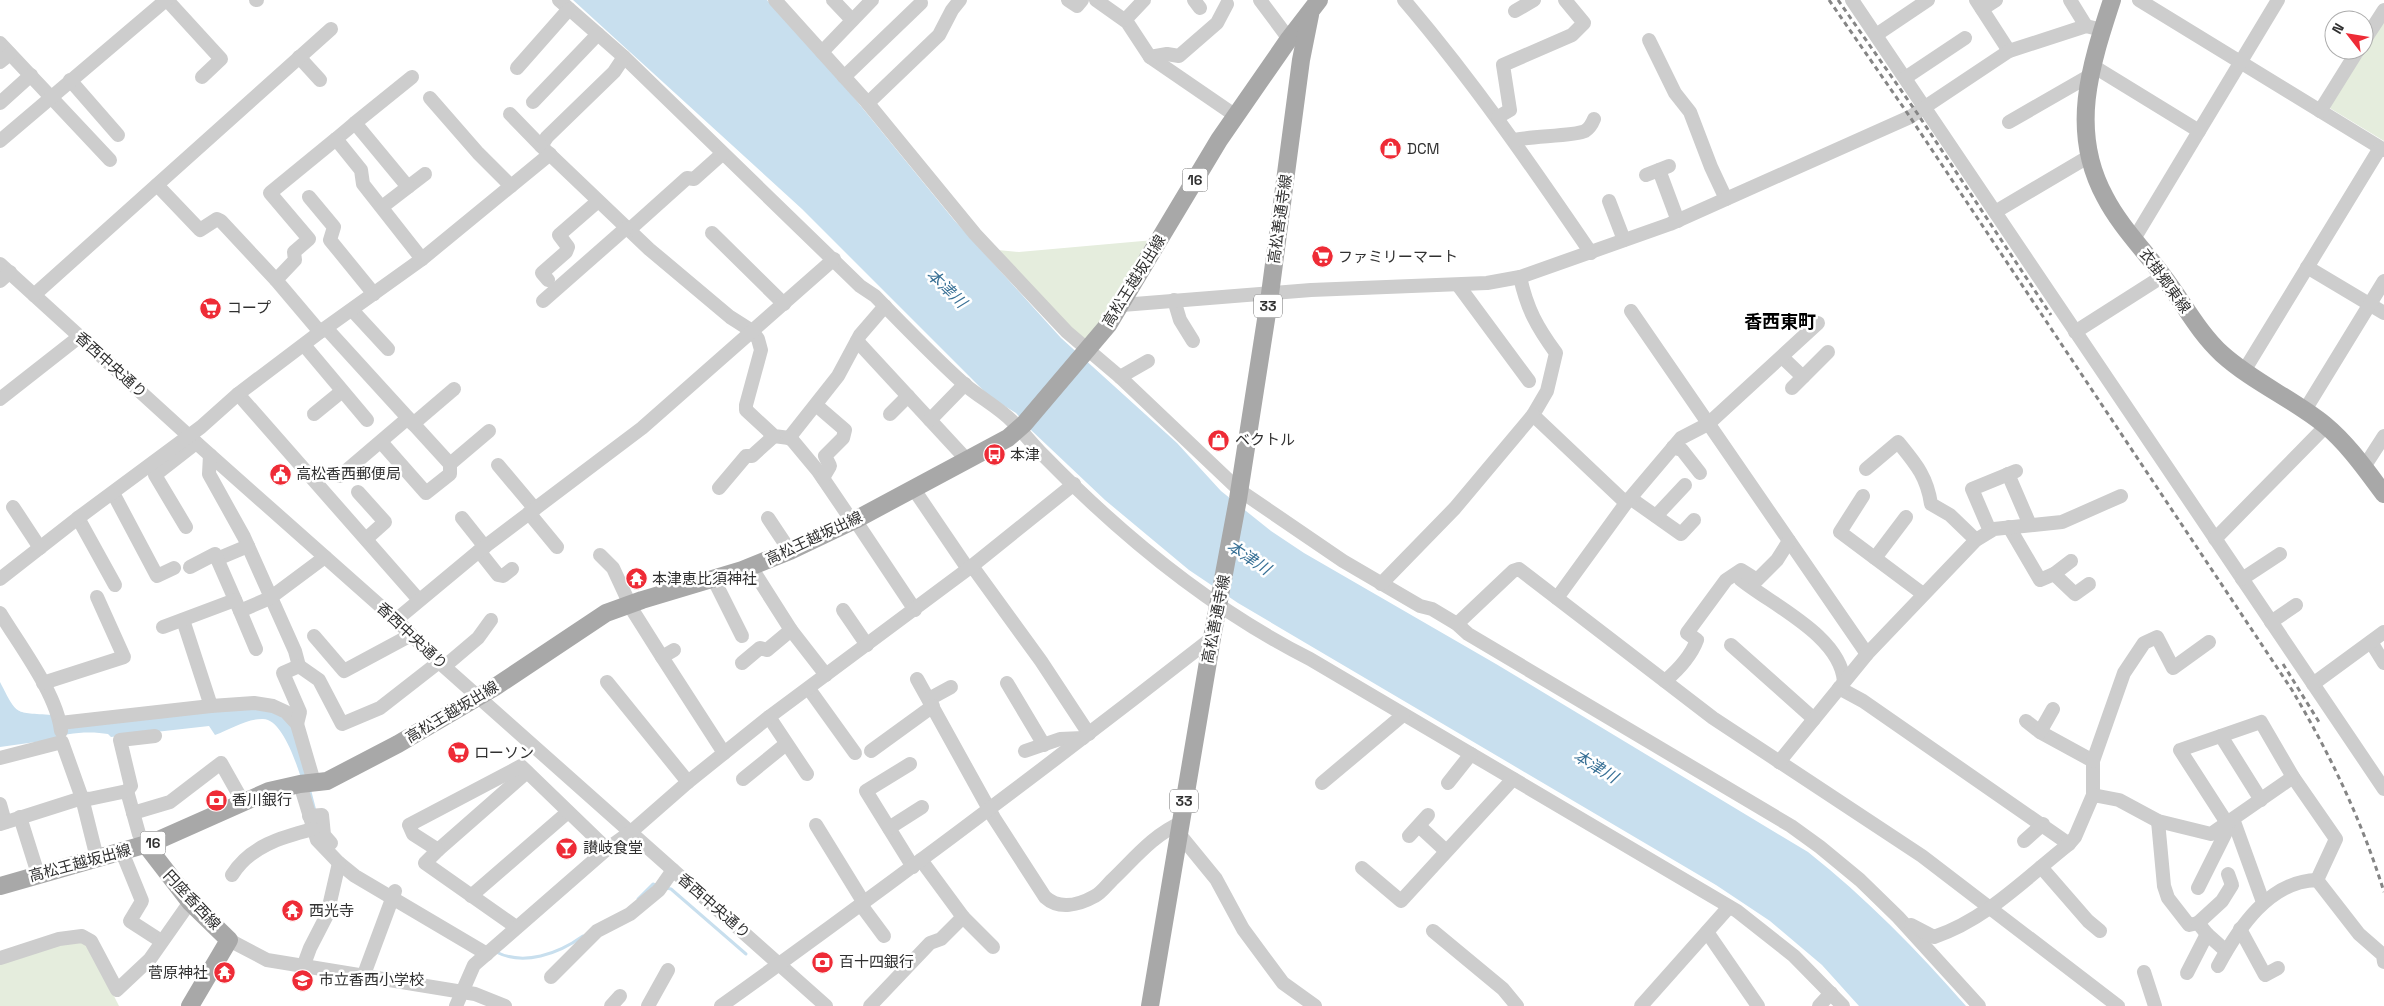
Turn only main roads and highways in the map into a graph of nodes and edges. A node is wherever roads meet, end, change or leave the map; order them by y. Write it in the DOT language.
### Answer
graph roads {
  1 [pos="2112,0"];
  2 [pos="1317,3"];
  3 [pos="1297,50"];
  4 [pos="2382,488"];
  5 [pos="146,845"];
  6 [pos="0,886"];
  7 [pos="190,1006"];
  8 [pos="1150,1006"];
  1 -- 4 [label="main road, 衣掛郷東線"];
  2 -- 3 [label="main road, 高松善通寺線 / 33"];
  3 -- 5 [label="main road, 高松王越坂出線 / 16"];
  3 -- 8 [label="main road, 高松善通寺線 / 33"];
  5 -- 6 [label="main road, 高松王越坂出線 / 16"];
  5 -- 7 [label="main road, 円座香西線"];
}
